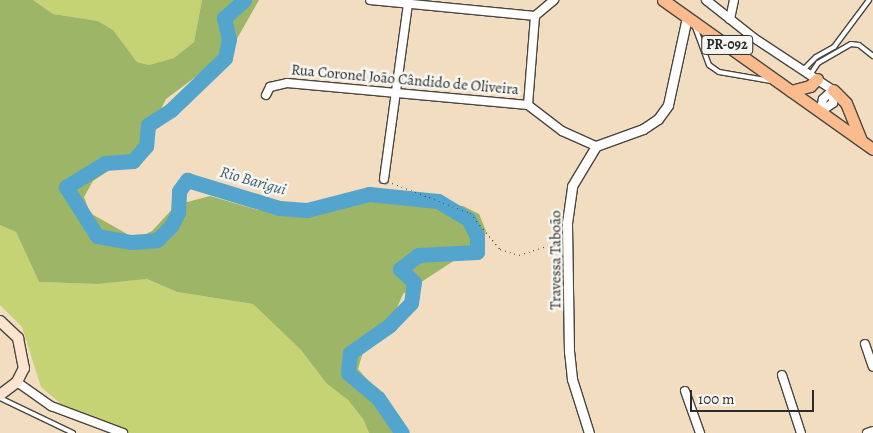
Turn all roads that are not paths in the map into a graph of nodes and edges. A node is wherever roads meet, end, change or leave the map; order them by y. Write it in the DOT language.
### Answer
graph roads {
  1 [pos="370,0"];
  2 [pos="554,0"];
  3 [pos="663,0"];
  4 [pos="706,0"];
  5 [pos="734,0"];
  6 [pos="869,0"];
  7 [pos="408,4"];
  8 [pos="535,16"];
  9 [pos="690,19"];
  10 [pos="730,19"];
  11 [pos="873,56"];
  12 [pos="810,75"];
  13 [pos="778,82"];
  14 [pos="833,90"];
  15 [pos="791,91"];
  16 [pos="396,92"];
  17 [pos="266,95"];
  18 [pos="528,105"];
  19 [pos="820,112"];
  20 [pos="860,140"];
  21 [pos="596,146"];
  22 [pos="873,149"];
  23 [pos="384,179"];
  24 [pos="0,321"];
  25 [pos="865,344"];
  26 [pos="873,366"];
  27 [pos="782,375"];
  28 [pos="16,382"];
  29 [pos="685,391"];
  30 [pos="0,396"];
  31 [pos="873,431"];
  32 [pos="72,433"];
  33 [pos="123,433"];
  34 [pos="589,433"];
  35 [pos="700,433"];
  36 [pos="802,433"];
  37 [pos="867,433"];
  1 -- 7 [label="street"];
  2 -- 8 [label="street"];
  3 -- 9 [label="main road, PR-092"];
  4 -- 10 [label="street"];
  5 -- 10 [label="street"];
  6 -- 12 [label="lane"];
  7 -- 8 [label="street"];
  7 -- 16 [label="street"];
  8 -- 18 [label="street"];
  9 -- 13 [label="main road, PR-092"];
  9 -- 13 [label="lane"];
  9 -- 21 [label="street"];
  10 -- 12 [label="street"];
  11 -- 12 [label="lane"];
  12 -- 14 [label="street"];
  12 -- 15 [label="main road"];
  13 -- 15 [label="main road, PR-092"];
  14 -- 19 [label="street"];
  14 -- 20 [label="main road"];
  15 -- 19 [label="main road, PR-092"];
  16 -- 17 [label="street, Rua Coronel João Cândido de Oliveira"];
  16 -- 18 [label="street, Rua Coronel João Cândido de Oliveira"];
  16 -- 23 [label="street"];
  18 -- 21 [label="street, Rua Coronel João Cândido de Oliveira"];
  19 -- 20 [label="main road, PR-092"];
  20 -- 22 [label="main road, PR-092"];
  21 -- 34 [label="street, Travessa Taboão"];
  24 -- 28 [label="main road"];
  25 -- 26 [label="street"];
  27 -- 36 [label="street"];
  28 -- 30 [label="main road"];
  28 -- 33 [label="street"];
  29 -- 35 [label="street"];
  30 -- 32 [label="lane"];
  31 -- 37 [label="street"];
}
